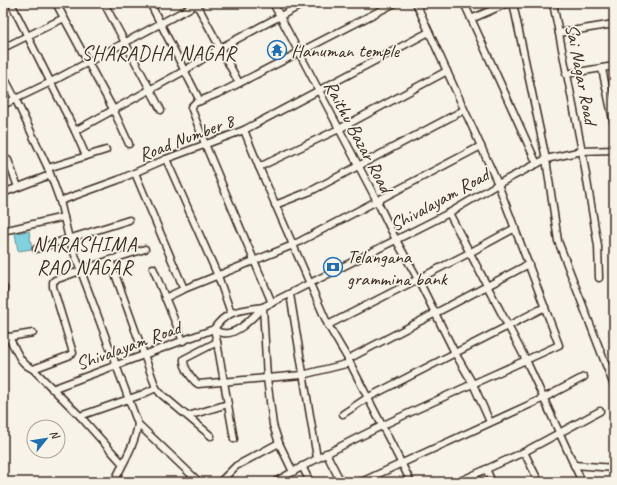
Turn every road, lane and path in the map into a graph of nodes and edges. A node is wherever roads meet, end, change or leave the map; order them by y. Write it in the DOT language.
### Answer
graph roads {
  1 [pos="11,3"];
  2 [pos="56,3"];
  3 [pos="104,3"];
  4 [pos="150,3"];
  5 [pos="273,3"];
  6 [pos="305,3"];
  7 [pos="395,3"];
  8 [pos="416,3"];
  9 [pos="464,3"];
  10 [pos="508,3"];
  11 [pos="512,3"];
  12 [pos="553,3"];
  13 [pos="197,4"];
  14 [pos="280,17"];
  15 [pos="64,18"];
  16 [pos="471,19"];
  17 [pos="160,24"];
  18 [pos="614,24"];
  19 [pos="430,32"];
  20 [pos="559,33"];
  21 [pos="28,36"];
  22 [pos="125,42"];
  23 [pos="3,48"];
  24 [pos="220,48"];
  25 [pos="299,53"];
  26 [pos="88,63"];
  27 [pos="614,66"];
  28 [pos="602,69"];
  29 [pos="184,70"];
  30 [pos="447,71"];
  31 [pos="566,74"];
  32 [pos="3,75"];
  33 [pos="51,82"];
  34 [pos="240,83"];
  35 [pos="149,89"];
  36 [pos="319,91"];
  37 [pos="15,98"];
  38 [pos="200,101"];
  39 [pos="3,105"];
  40 [pos="113,109"];
  41 [pos="161,110"];
  42 [pos="464,110"];
  43 [pos="613,112"];
  44 [pos="614,124"];
  45 [pos="339,129"];
  46 [pos="244,130"];
  47 [pos="75,131"];
  48 [pos="129,144"];
  49 [pos="205,144"];
  50 [pos="481,146"];
  51 [pos="106,150"];
  52 [pos="614,150"];
  53 [pos="582,151"];
  54 [pos="86,156"];
  55 [pos="166,159"];
  56 [pos="546,159"];
  57 [pos="8,160"];
  58 [pos="537,164"];
  59 [pos="358,166"];
  60 [pos="259,167"];
  61 [pos="48,168"];
  62 [pos="135,173"];
  63 [pos="50,175"];
  64 [pos="498,184"];
  65 [pos="3,185"];
  66 [pos="18,187"];
  67 [pos="5,193"];
  68 [pos="377,200"];
  69 [pos="60,201"];
  70 [pos="275,205"];
  71 [pos="449,213"];
  72 [pos="64,217"];
  73 [pos="129,220"];
  74 [pos="515,228"];
  75 [pos="3,231"];
  76 [pos="70,239"];
  77 [pos="396,240"];
  78 [pos="293,245"];
  79 [pos="36,249"];
  80 [pos="145,249"];
  81 [pos="471,252"];
  82 [pos="110,260"];
  83 [pos="254,261"];
  84 [pos="528,264"];
  85 [pos="153,268"];
  86 [pos="81,270"];
  87 [pos="218,276"];
  88 [pos="599,278"];
  89 [pos="418,279"];
  90 [pos="310,284"];
  91 [pos="488,286"];
  92 [pos="4,288"];
  93 [pos="184,289"];
  94 [pos="290,294"];
  95 [pos="3,296"];
  96 [pos="165,298"];
  97 [pos="272,303"];
  98 [pos="263,307"];
  99 [pos="545,307"];
  100 [pos="231,313"];
  101 [pos="435,314"];
  102 [pos="328,325"];
  103 [pos="509,327"];
  104 [pos="214,329"];
  105 [pos="3,333"];
  106 [pos="34,333"];
  107 [pos="9,337"];
  108 [pos="183,341"];
  109 [pos="217,342"];
  110 [pos="455,353"];
  111 [pos="143,356"];
  112 [pos="526,360"];
  113 [pos="349,361"];
  114 [pos="116,366"];
  115 [pos="34,369"];
  116 [pos="302,375"];
  117 [pos="584,376"];
  118 [pos="267,378"];
  119 [pos="224,383"];
  120 [pos="473,384"];
  121 [pos="614,386"];
  122 [pos="156,388"];
  123 [pos="52,389"];
  124 [pos="367,398"];
  125 [pos="544,398"];
  126 [pos="128,399"];
  127 [pos="228,404"];
  128 [pos="600,411"];
  129 [pos="343,414"];
  130 [pos="80,416"];
  131 [pos="188,416"];
  132 [pos="490,422"];
  133 [pos="138,424"];
  134 [pos="382,426"];
  135 [pos="560,433"];
  136 [pos="211,436"];
  137 [pos="234,439"];
  138 [pos="279,443"];
  139 [pos="524,452"];
  140 [pos="326,453"];
  141 [pos="317,458"];
  142 [pos="122,463"];
  143 [pos="401,463"];
  144 [pos="574,465"];
  145 [pos="302,466"];
  146 [pos="614,468"];
  147 [pos="486,469"];
  148 [pos="293,472"];
  149 [pos="114,482"];
  150 [pos="199,482"];
  151 [pos="220,482"];
  152 [pos="275,482"];
  153 [pos="310,482"];
  154 [pos="341,482"];
  155 [pos="361,482"];
  156 [pos="411,482"];
  157 [pos="458,482"];
  158 [pos="492,482"];
  159 [pos="539,482"];
  160 [pos="582,482"];
  1 -- 21 [label="street"];
  2 -- 15 [label="street"];
  3 -- 22 [label="street"];
  4 -- 17 [label="street"];
  5 -- 14 [label="street, Raithu Bazar Road"];
  6 -- 14 [label="street"];
  7 -- 25 [label="street"];
  8 -- 19 [label="street"];
  9 -- 16 [label="street"];
  10 -- 16 [label="street"];
  11 -- 56 [label="street"];
  12 -- 20 [label="street, Sai Nagar Road"];
  13 -- 17 [label="street"];
  13 -- 24 [label="street"];
  14 -- 24 [label="street"];
  14 -- 25 [label="street, Raithu Bazar Road"];
  15 -- 21 [label="street"];
  15 -- 26 [label="street"];
  16 -- 58 [label="street"];
  17 -- 22 [label="street"];
  17 -- 29 [label="street"];
  18 -- 20 [label="street"];
  19 -- 30 [label="street"];
  19 -- 36 [label="street, Road Number 8"];
  20 -- 31 [label="street, Sai Nagar Road"];
  21 -- 23 [label="street"];
  21 -- 33 [label="street"];
  22 -- 26 [label="street"];
  22 -- 35 [label="street"];
  24 -- 29 [label="street"];
  24 -- 34 [label="street"];
  25 -- 34 [label="street"];
  25 -- 36 [label="street, Raithu Bazar Road"];
  26 -- 33 [label="street"];
  26 -- 40 [label="street"];
  27 -- 28 [label="street"];
  28 -- 31 [label="street"];
  28 -- 43 [label="street"];
  29 -- 35 [label="street"];
  29 -- 38 [label="street"];
  30 -- 42 [label="street"];
  30 -- 45 [label="street"];
  31 -- 53 [label="street, Sai Nagar Road"];
  32 -- 37 [label="street"];
  33 -- 37 [label="street"];
  33 -- 47 [label="street"];
  34 -- 38 [label="street"];
  35 -- 40 [label="street"];
  35 -- 41 [label="street"];
  36 -- 45 [label="street, Raithu Bazar Road"];
  36 -- 46 [label="street, Road Number 8"];
  37 -- 39 [label="street"];
  37 -- 61 [label="street"];
  38 -- 49 [label="street"];
  40 -- 47 [label="street"];
  40 -- 48 [label="street"];
  42 -- 50 [label="street"];
  42 -- 59 [label="street"];
  43 -- 44 [label="street"];
  45 -- 59 [label="street, Raithu Bazar Road"];
  45 -- 60 [label="street"];
  46 -- 49 [label="street, Road Number 8"];
  46 -- 60 [label="street"];
  47 -- 54 [label="street"];
  49 -- 55 [label="street, Road Number 8"];
  49 -- 83 [label="street"];
  50 -- 64 [label="street"];
  50 -- 68 [label="street"];
  51 -- 54 [label="street"];
  52 -- 53 [label="street, Shivalayam Road"];
  53 -- 56 [label="street, Shivalayam Road"];
  53 -- 88 [label="street, Sai Nagar Road"];
  54 -- 61 [label="street"];
  55 -- 62 [label="street, Road Number 8"];
  55 -- 87 [label="street"];
  56 -- 58 [label="street, Shivalayam Road"];
  56 -- 121 [label="street"];
  57 -- 66 [label="street"];
  58 -- 64 [label="street, Shivalayam Road"];
  59 -- 68 [label="street, Raithu Bazar Road"];
  59 -- 70 [label="street"];
  60 -- 70 [label="street"];
  61 -- 63 [label="street"];
  62 -- 69 [label="street, Road Number 8"];
  62 -- 93 [label="street"];
  63 -- 66 [label="street"];
  63 -- 69 [label="street"];
  64 -- 71 [label="street, Shivalayam Road"];
  64 -- 74 [label="street"];
  65 -- 67 [label="street"];
  66 -- 67 [label="street"];
  68 -- 77 [label="street, Raithu Bazar Road"];
  68 -- 78 [label="street"];
  69 -- 72 [label="street"];
  70 -- 78 [label="street"];
  71 -- 77 [label="street, Shivalayam Road"];
  71 -- 81 [label="street"];
  72 -- 75 [label="street"];
  72 -- 76 [label="street"];
  73 -- 76 [label="street"];
  74 -- 81 [label="street"];
  74 -- 84 [label="street"];
  76 -- 79 [label="street"];
  76 -- 86 [label="street"];
  77 -- 89 [label="street, Raithu Bazar Road"];
  77 -- 90 [label="street, Shivalayam Road"];
  78 -- 83 [label="street"];
  78 -- 90 [label="street"];
  80 -- 82 [label="street"];
  81 -- 89 [label="street"];
  81 -- 91 [label="street"];
  82 -- 86 [label="street"];
  82 -- 111 [label="street"];
  83 -- 87 [label="street"];
  83 -- 97 [label="street"];
  84 -- 91 [label="street"];
  84 -- 99 [label="street"];
  85 -- 96 [label="street"];
  86 -- 114 [label="street"];
  86 -- 115 [label="street"];
  87 -- 93 [label="street"];
  87 -- 100 [label="street"];
  89 -- 101 [label="street, Raithu Bazar Road"];
  89 -- 102 [label="street"];
  90 -- 94 [label="street, Shivalayam Road"];
  90 -- 102 [label="street"];
  91 -- 101 [label="street"];
  91 -- 103 [label="street"];
  92 -- 95 [label="street"];
  93 -- 96 [label="street"];
  94 -- 97 [label="street, Shivalayam Road"];
  94 -- 116 [label="street"];
  96 -- 108 [label="street"];
  97 -- 98 [label="street, Shivalayam Road"];
  98 -- 100 [label="street, Shivalayam Road"];
  98 -- 104 [label="street, Shivalayam Road"];
  98 -- 118 [label="street"];
  99 -- 103 [label="street"];
  99 -- 112 [label="street"];
  100 -- 104 [label="street, Shivalayam Road"];
  101 -- 110 [label="street, Raithu Bazar Road"];
  101 -- 113 [label="street"];
  102 -- 113 [label="street"];
  103 -- 110 [label="street"];
  103 -- 112 [label="street"];
  104 -- 108 [label="street, Shivalayam Road"];
  104 -- 109 [label="street"];
  105 -- 107 [label="street"];
  106 -- 107 [label="street"];
  107 -- 115 [label="street"];
  108 -- 111 [label="street, Shivalayam Road"];
  109 -- 119 [label="street"];
  109 -- 119 [label="street"];
  110 -- 120 [label="street, Raithu Bazar Road"];
  110 -- 124 [label="street"];
  111 -- 114 [label="street, Shivalayam Road"];
  111 -- 122 [label="street"];
  112 -- 120 [label="street"];
  112 -- 125 [label="street"];
  113 -- 116 [label="street"];
  113 -- 124 [label="street"];
  114 -- 123 [label="street, Shivalayam Road"];
  114 -- 126 [label="street"];
  115 -- 123 [label="street"];
  116 -- 118 [label="street"];
  116 -- 141 [label="street"];
  117 -- 125 [label="street"];
  118 -- 119 [label="street"];
  118 -- 138 [label="street"];
  119 -- 127 [label="street"];
  120 -- 132 [label="street, Raithu Bazar Road"];
  120 -- 134 [label="street"];
  122 -- 126 [label="street"];
  122 -- 131 [label="street"];
  123 -- 130 [label="street"];
  124 -- 129 [label="street"];
  124 -- 134 [label="street"];
  125 -- 132 [label="street"];
  125 -- 135 [label="street"];
  126 -- 130 [label="street"];
  126 -- 133 [label="street"];
  127 -- 131 [label="street"];
  127 -- 137 [label="street"];
  128 -- 135 [label="street"];
  130 -- 142 [label="street"];
  131 -- 136 [label="street"];
  132 -- 143 [label="street"];
  133 -- 142 [label="street"];
  133 -- 150 [label="street"];
  134 -- 140 [label="street"];
  134 -- 143 [label="street"];
  135 -- 139 [label="street"];
  135 -- 144 [label="street"];
  138 -- 148 [label="street"];
  138 -- 151 [label="street"];
  139 -- 147 [label="street"];
  139 -- 159 [label="street"];
  140 -- 141 [label="street"];
  140 -- 154 [label="street"];
  141 -- 145 [label="street"];
  142 -- 149 [label="street"];
  143 -- 155 [label="street"];
  143 -- 156 [label="street"];
  144 -- 146 [label="street"];
  144 -- 160 [label="street"];
  145 -- 148 [label="street"];
  145 -- 153 [label="street"];
  147 -- 157 [label="street"];
  147 -- 158 [label="street"];
  148 -- 152 [label="street"];
}
